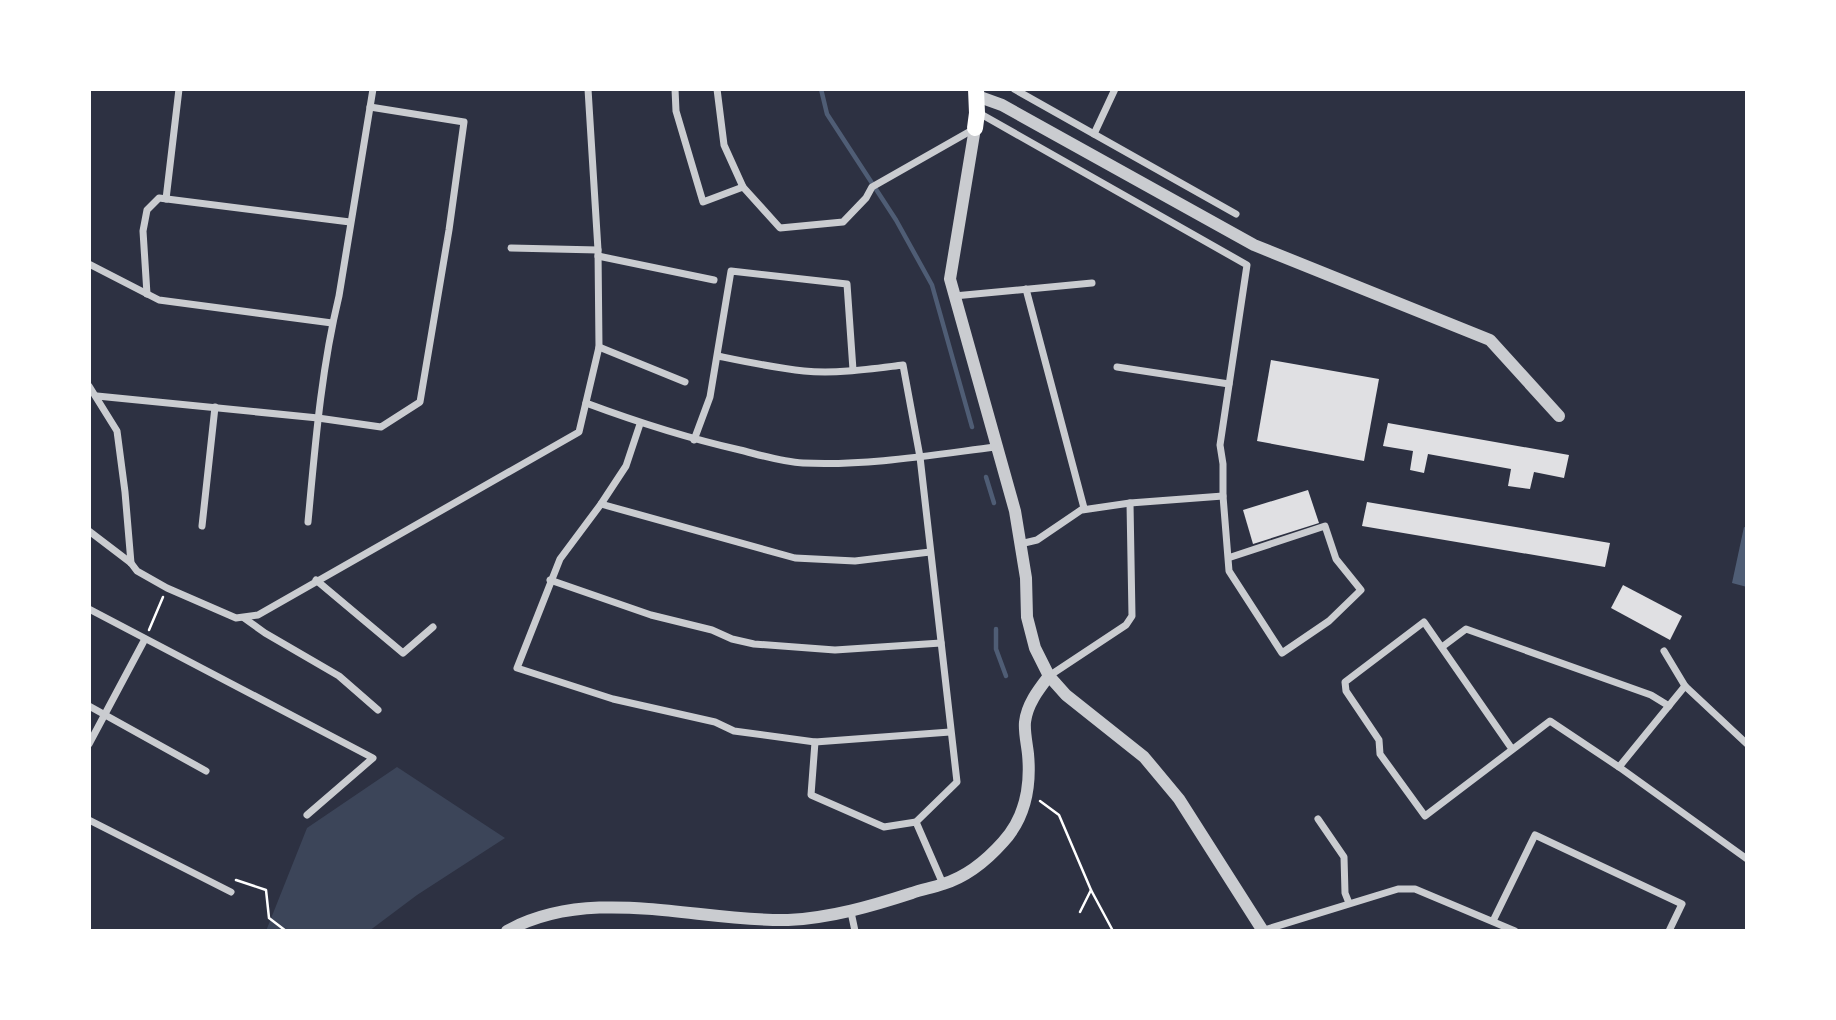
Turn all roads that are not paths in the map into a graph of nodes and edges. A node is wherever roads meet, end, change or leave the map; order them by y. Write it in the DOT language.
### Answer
graph roads {
  1 [pos="179,89"];
  2 [pos="373,89"];
  3 [pos="588,89"];
  4 [pos="675,89"];
  5 [pos="717,89"];
  6 [pos="1014,89"];
  7 [pos="1115,89"];
  8 [pos="370,107"];
  9 [pos="976,107"];
  10 [pos="1094,134"];
  11 [pos="743,187"];
  12 [pos="166,200"];
  13 [pos="1236,214"];
  14 [pos="350,222"];
  15 [pos="511,248"];
  16 [pos="598,253"];
  17 [pos="89,264"];
  18 [pos="714,281"];
  19 [pos="1092,283"];
  20 [pos="1026,289"];
  21 [pos="147,294"];
  22 [pos="954,296"];
  23 [pos="332,323"];
  24 [pos="599,347"];
  25 [pos="718,355"];
  26 [pos="1116,368"];
  27 [pos="853,370"];
  28 [pos="685,382"];
  29 [pos="1230,384"];
  30 [pos="89,386"];
  31 [pos="97,396"];
  32 [pos="586,403"];
  33 [pos="215,407"];
  34 [pos="1559,416"];
  35 [pos="318,418"];
  36 [pos="640,424"];
  37 [pos="694,440"];
  38 [pos="995,447"];
  39 [pos="920,457"];
  40 [pos="1223,496"];
  41 [pos="1129,503"];
  42 [pos="601,504"];
  43 [pos="1084,508"];
  44 [pos="308,522"];
  45 [pos="202,526"];
  46 [pos="89,531"];
  47 [pos="1020,544"];
  48 [pos="930,552"];
  49 [pos="1228,558"];
  50 [pos="131,563"];
  51 [pos="316,580"];
  52 [pos="550,580"];
  53 [pos="89,609"];
  54 [pos="244,618"];
  55 [pos="433,627"];
  56 [pos="145,639"];
  57 [pos="940,643"];
  58 [pos="1442,647"];
  59 [pos="1664,651"];
  60 [pos="1049,676"];
  61 [pos="1685,686"];
  62 [pos="89,706"];
  63 [pos="1669,706"];
  64 [pos="378,710"];
  65 [pos="104,714"];
  66 [pos="950,732"];
  67 [pos="815,742"];
  68 [pos="89,744"];
  69 [pos="1747,744"];
  70 [pos="1512,749"];
  71 [pos="1619,767"];
  72 [pos="206,771"];
  73 [pos="307,815"];
  74 [pos="1318,819"];
  75 [pos="89,820"];
  76 [pos="916,822"];
  77 [pos="1747,859"];
  78 [pos="943,884"];
  79 [pos="231,892"];
  80 [pos="1349,903"];
  81 [pos="851,912"];
  82 [pos="1493,921"];
  83 [pos="507,931"];
  84 [pos="855,931"];
  85 [pos="1262,931"];
  86 [pos="1515,931"];
  87 [pos="1669,931"];
  1 -- 12 [label="street"];
  2 -- 8 [label="street"];
  3 -- 16 [label="street"];
  4 -- 11 [label="street"];
  5 -- 11 [label="street"];
  6 -- 10 [label="street"];
  7 -- 10 [label="street"];
  8 -- 14 [label="street"];
  8 -- 35 [label="street"];
  9 -- 11 [label="street"];
  9 -- 22 [label="street"];
  9 -- 29 [label="street"];
  9 -- 34 [label="street"];
  10 -- 13 [label="street"];
  12 -- 14 [label="street"];
  12 -- 21 [label="street"];
  14 -- 23 [label="street"];
  15 -- 16 [label="street"];
  16 -- 18 [label="street"];
  16 -- 24 [label="street"];
  17 -- 21 [label="street"];
  19 -- 20 [label="street"];
  20 -- 22 [label="street"];
  20 -- 43 [label="street"];
  21 -- 23 [label="street"];
  22 -- 38 [label="street"];
  23 -- 35 [label="street"];
  24 -- 28 [label="street"];
  24 -- 32 [label="street"];
  25 -- 27 [label="street"];
  25 -- 27 [label="street"];
  25 -- 37 [label="street"];
  26 -- 29 [label="street"];
  27 -- 39 [label="street"];
  29 -- 40 [label="street"];
  30 -- 31 [label="street"];
  31 -- 33 [label="street"];
  31 -- 50 [label="street"];
  32 -- 36 [label="street"];
  32 -- 51 [label="street"];
  33 -- 35 [label="street"];
  33 -- 45 [label="street"];
  35 -- 44 [label="street"];
  36 -- 37 [label="street"];
  36 -- 42 [label="street"];
  37 -- 39 [label="street"];
  38 -- 39 [label="street"];
  38 -- 47 [label="street"];
  39 -- 48 [label="street"];
  40 -- 41 [label="street"];
  40 -- 49 [label="street"];
  41 -- 43 [label="street"];
  41 -- 60 [label="street"];
  42 -- 48 [label="street"];
  42 -- 52 [label="street"];
  43 -- 47 [label="street"];
  46 -- 50 [label="street"];
  47 -- 60 [label="street"];
  48 -- 57 [label="street"];
  49 -- 49 [label="street"];
  50 -- 54 [label="street"];
  51 -- 54 [label="street"];
  51 -- 55 [label="street"];
  52 -- 57 [label="street"];
  52 -- 67 [label="street"];
  53 -- 56 [label="street"];
  54 -- 64 [label="street"];
  56 -- 65 [label="street"];
  56 -- 73 [label="street"];
  57 -- 66 [label="street"];
  58 -- 63 [label="street"];
  58 -- 70 [label="street"];
  58 -- 70 [label="street"];
  59 -- 61 [label="street"];
  60 -- 78 [label="street"];
  60 -- 85 [label="street"];
  61 -- 63 [label="street"];
  61 -- 69 [label="street"];
  62 -- 65 [label="street"];
  63 -- 71 [label="street"];
  65 -- 68 [label="street"];
  65 -- 72 [label="street"];
  66 -- 67 [label="street"];
  66 -- 76 [label="street"];
  67 -- 76 [label="street"];
  70 -- 71 [label="street"];
  71 -- 77 [label="street"];
  74 -- 80 [label="street"];
  75 -- 79 [label="street"];
  76 -- 78 [label="street"];
  78 -- 81 [label="street"];
  80 -- 82 [label="street"];
  80 -- 85 [label="street"];
  81 -- 83 [label="street"];
  81 -- 84 [label="street"];
  82 -- 86 [label="street"];
  82 -- 87 [label="street"];
}
